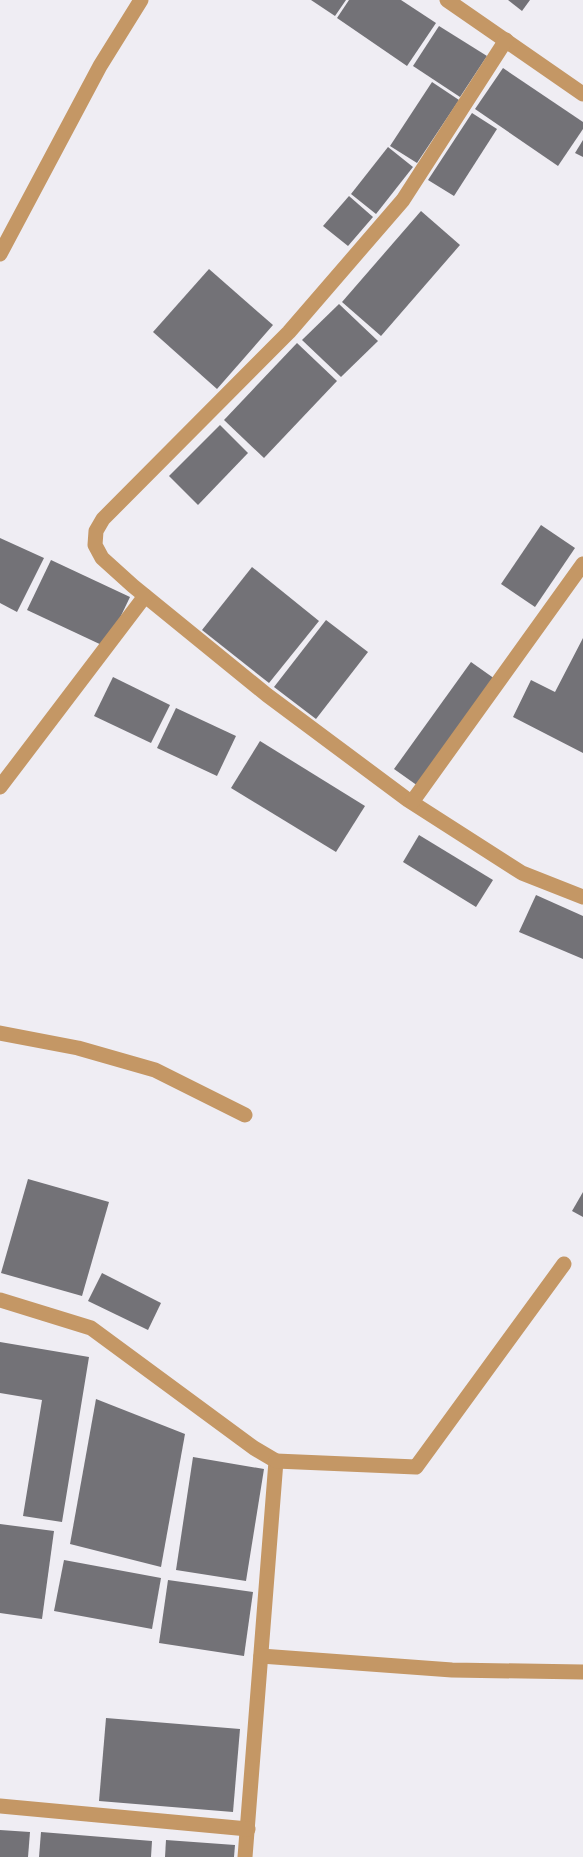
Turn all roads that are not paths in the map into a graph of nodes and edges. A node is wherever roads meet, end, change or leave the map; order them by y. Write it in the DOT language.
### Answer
graph roads {
  1 [pos="141,0"];
  2 [pos="447,0"];
  3 [pos="506,40"];
  4 [pos="582,91"];
  5 [pos="0,254"];
  6 [pos="583,564"];
  7 [pos="145,596"];
  8 [pos="0,787"];
  9 [pos="412,802"];
  10 [pos="583,897"];
  11 [pos="0,1033"];
  12 [pos="244,1115"];
  13 [pos="564,1264"];
  14 [pos="0,1300"];
  15 [pos="276,1461"];
  16 [pos="261,1656"];
  17 [pos="583,1672"];
  18 [pos="0,1806"];
  19 [pos="248,1829"];
  20 [pos="245,1857"];
  1 -- 5 [label="street"];
  2 -- 3 [label="street"];
  3 -- 4 [label="street"];
  3 -- 7 [label="street"];
  6 -- 9 [label="street"];
  7 -- 8 [label="street"];
  7 -- 9 [label="street"];
  9 -- 10 [label="street"];
  11 -- 12 [label="street"];
  13 -- 15 [label="street"];
  14 -- 15 [label="street"];
  15 -- 16 [label="street"];
  16 -- 17 [label="street"];
  16 -- 19 [label="street"];
  18 -- 19 [label="street"];
  19 -- 20 [label="street"];
}
